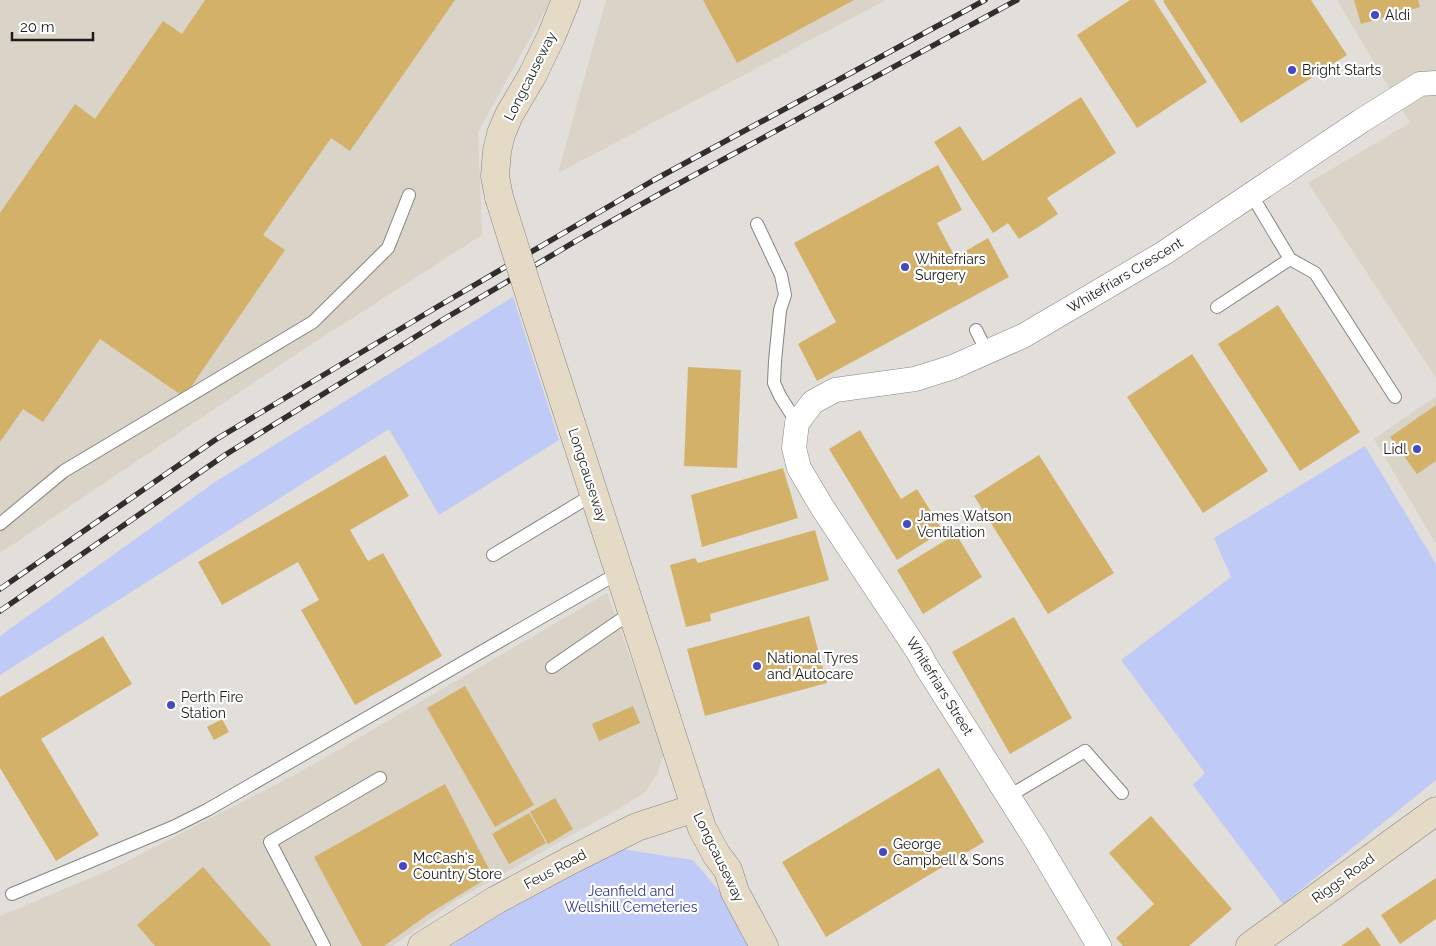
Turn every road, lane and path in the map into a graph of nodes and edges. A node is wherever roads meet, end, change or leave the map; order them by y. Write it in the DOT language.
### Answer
graph roads {
  1 [pos="566,0"];
  2 [pos="1436,83"];
  3 [pos="1251,194"];
  4 [pos="409,196"];
  5 [pos="757,224"];
  6 [pos="1290,259"];
  7 [pos="1217,307"];
  8 [pos="976,330"];
  9 [pos="987,352"];
  10 [pos="1395,397"];
  11 [pos="797,424"];
  12 [pos="594,494"];
  13 [pos="0,524"];
  14 [pos="493,554"];
  15 [pos="620,572"];
  16 [pos="632,612"];
  17 [pos="552,667"];
  18 [pos="380,778"];
  19 [pos="1122,793"];
  20 [pos="1009,796"];
  21 [pos="695,808"];
  22 [pos="1436,811"];
  23 [pos="12,894"];
  24 [pos="324,946"];
  25 [pos="422,946"];
  26 [pos="764,946"];
  27 [pos="1099,946"];
  28 [pos="1250,946"];
  1 -- 12 [label="street, Longcauseway, bridge"];
  2 -- 3 [label="street, Whitefriars Crescent"];
  3 -- 6 [label="lane"];
  3 -- 9 [label="street, Whitefriars Crescent"];
  4 -- 13 [label="lane"];
  5 -- 11 [label="lane"];
  6 -- 7 [label="lane"];
  6 -- 10 [label="lane"];
  8 -- 9 [label="lane"];
  9 -- 11 [label="street, Whitefriars Crescent"];
  11 -- 20 [label="street, Whitefriars Street"];
  12 -- 14 [label="lane"];
  12 -- 15 [label="street, Longcauseway"];
  15 -- 16 [label="street, Longcauseway"];
  15 -- 23 [label="lane"];
  16 -- 17 [label="lane"];
  16 -- 21 [label="street, Longcauseway"];
  18 -- 24 [label="lane"];
  19 -- 20 [label="lane"];
  20 -- 27 [label="street, Whitefriars Street"];
  21 -- 25 [label="street, Feus Road"];
  21 -- 26 [label="street, Longcauseway"];
  22 -- 28 [label="street, Riggs Road"];
}
